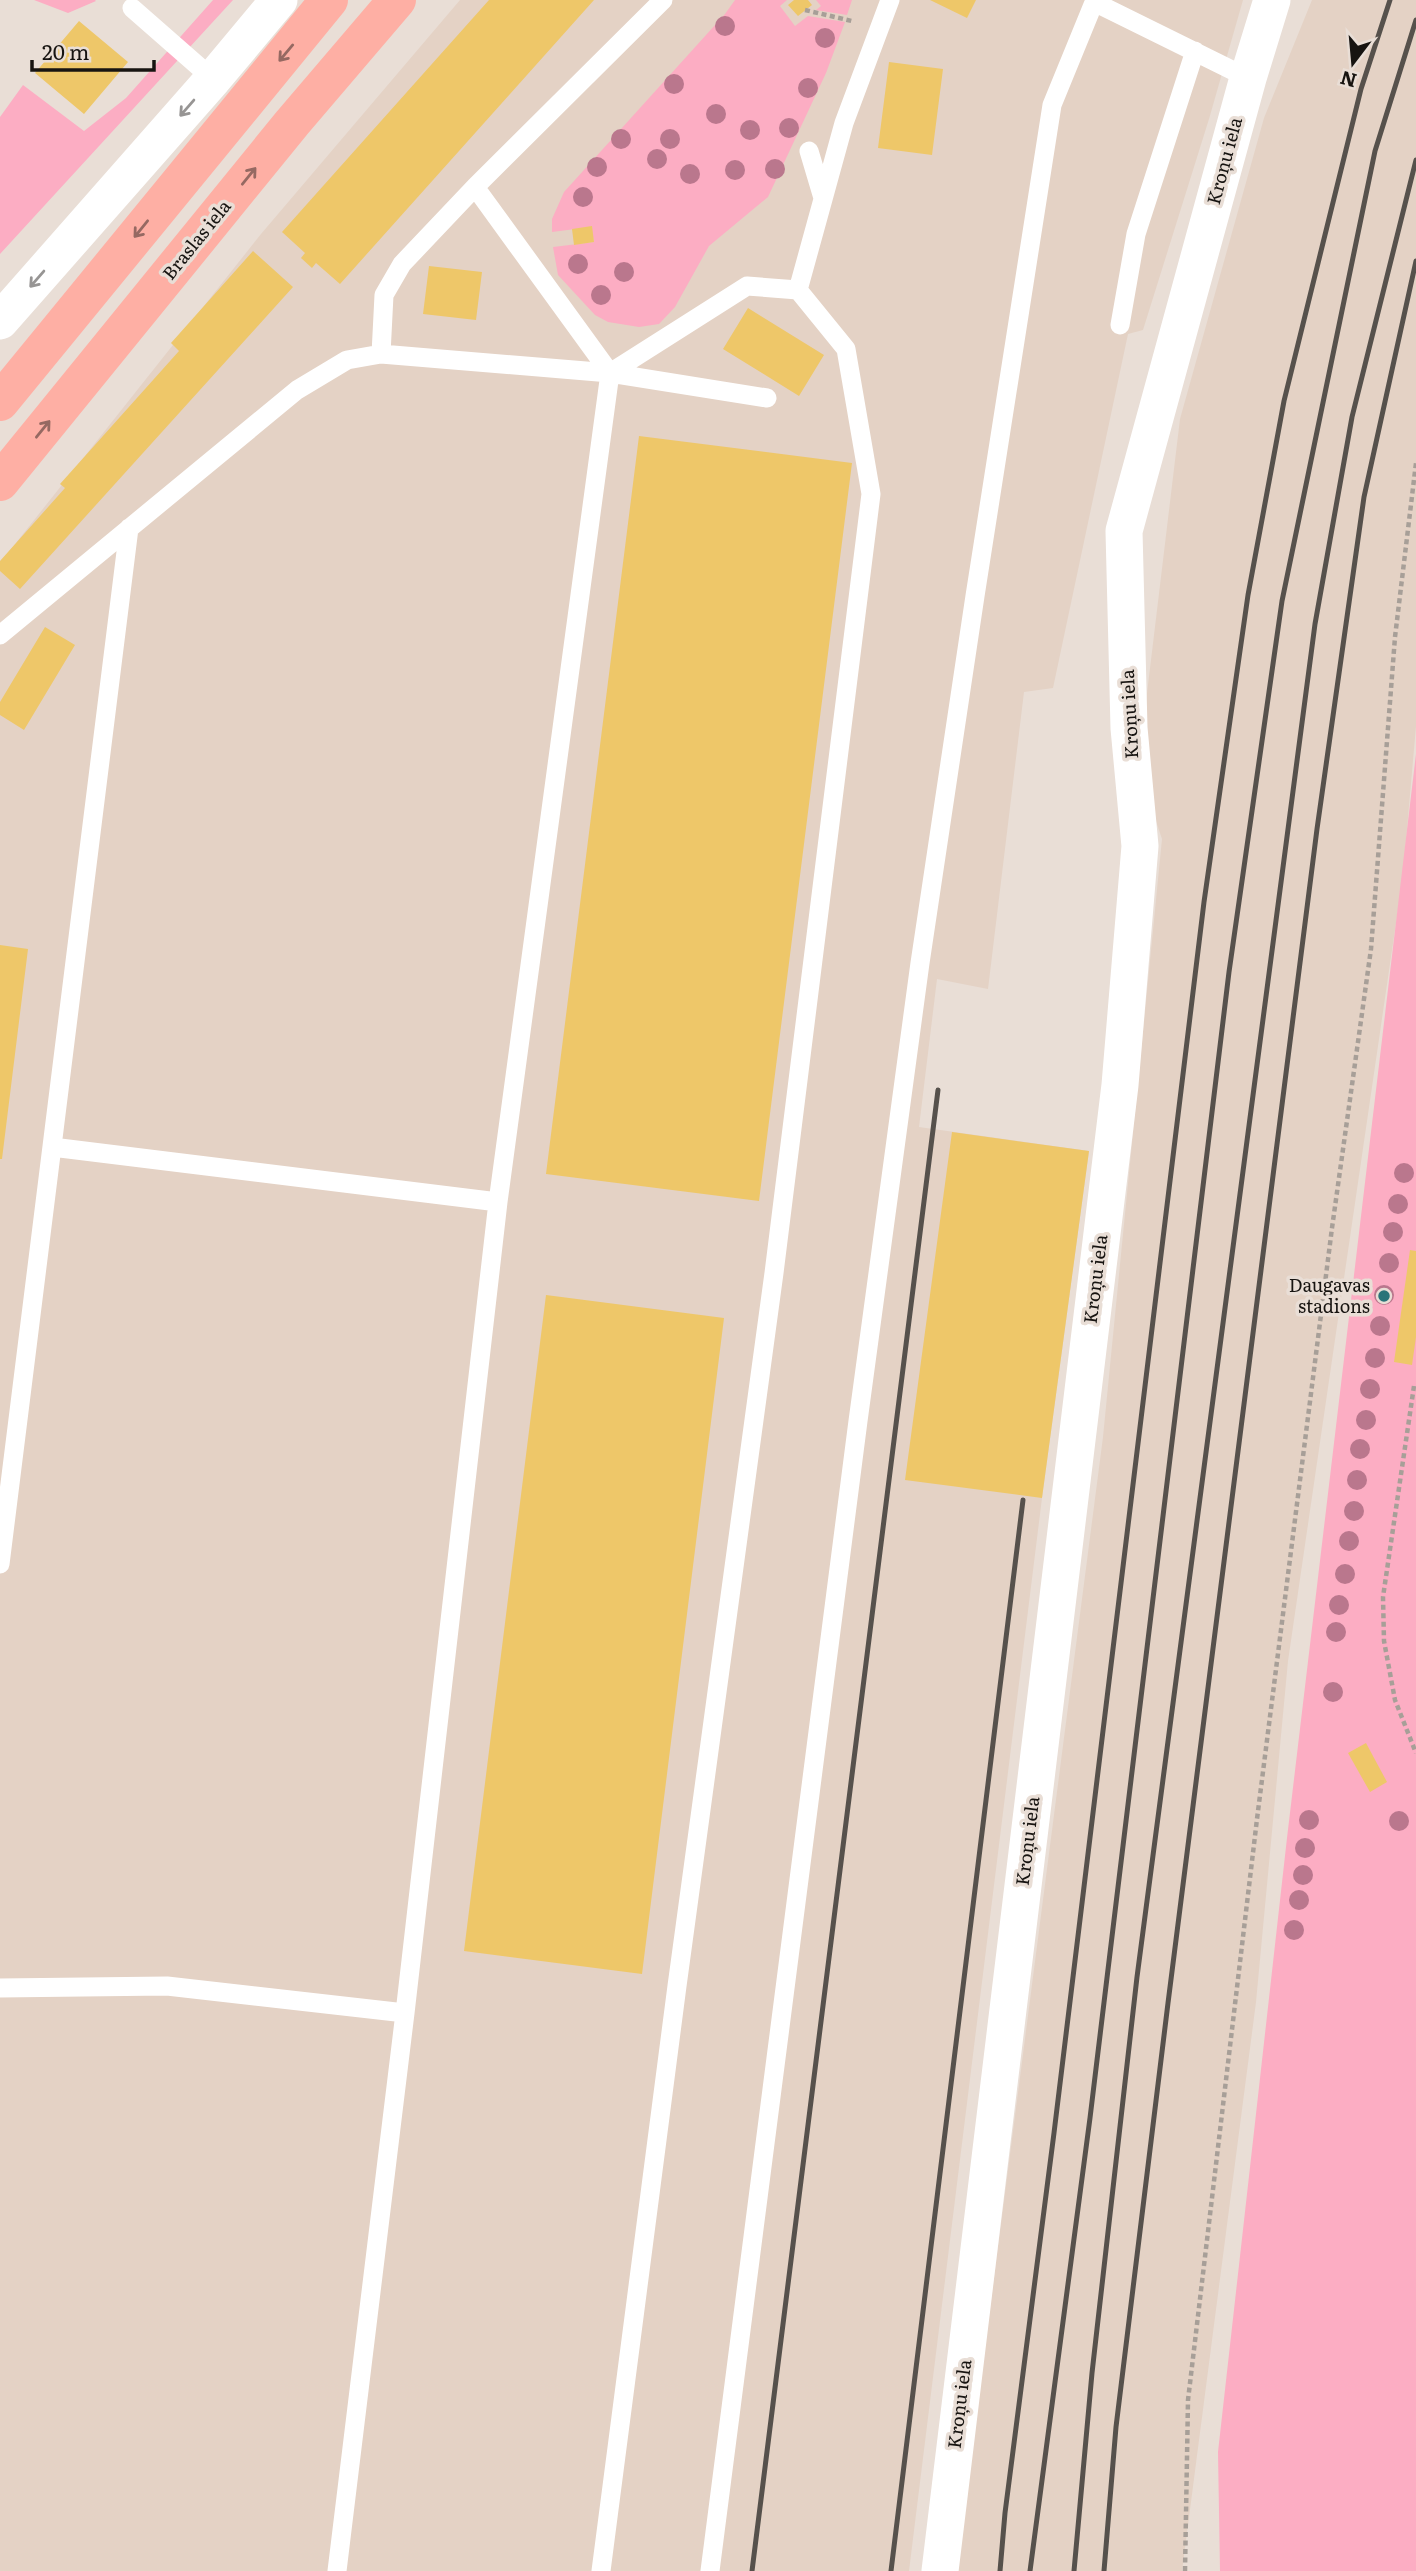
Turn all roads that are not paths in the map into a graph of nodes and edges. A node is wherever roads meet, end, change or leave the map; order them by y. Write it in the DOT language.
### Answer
graph roads {
  1 [pos="279,0"];
  2 [pos="329,0"];
  3 [pos="397,0"];
  4 [pos="663,0"];
  5 [pos="890,0"];
  6 [pos="1272,0"];
  7 [pos="1095,1"];
  8 [pos="132,8"];
  9 [pos="1195,51"];
  10 [pos="1248,78"];
  11 [pos="213,79"];
  12 [pos="808,151"];
  13 [pos="475,187"];
  14 [pos="824,198"];
  15 [pos="798,290"];
  16 [pos="0,321"];
  17 [pos="1120,325"];
  18 [pos="381,354"];
  19 [pos="610,373"];
  20 [pos="767,398"];
  21 [pos="0,402"];
  22 [pos="0,482"];
  23 [pos="129,528"];
  24 [pos="0,635"];
  25 [pos="52,1147"];
  26 [pos="498,1202"];
  27 [pos="0,1564"];
  28 [pos="0,1988"];
  29 [pos="405,2012"];
  30 [pos="337,2571"];
  31 [pos="601,2571"];
  32 [pos="710,2571"];
  33 [pos="940,2571"];
  1 -- 11 [label="street"];
  2 -- 21 [label="main road, one-way"];
  22 -- 3 [label="main road, Braslas iela, one-way"];
  4 -- 13 [label="lane"];
  5 -- 14 [label="lane"];
  6 -- 10 [label="street, Kroņu iela"];
  7 -- 9 [label="lane"];
  7 -- 32 [label="lane"];
  8 -- 11 [label="lane"];
  9 -- 10 [label="lane"];
  9 -- 17 [label="lane"];
  10 -- 33 [label="street, Kroņu iela"];
  11 -- 16 [label="street, one-way"];
  12 -- 14 [label="lane"];
  13 -- 18 [label="lane"];
  13 -- 19 [label="lane"];
  14 -- 15 [label="lane"];
  15 -- 19 [label="lane"];
  15 -- 31 [label="lane"];
  18 -- 19 [label="lane"];
  18 -- 23 [label="lane"];
  19 -- 20 [label="lane"];
  19 -- 26 [label="lane"];
  23 -- 24 [label="lane"];
  23 -- 25 [label="lane"];
  25 -- 26 [label="lane"];
  25 -- 27 [label="lane"];
  26 -- 29 [label="lane"];
  28 -- 29 [label="lane"];
  29 -- 30 [label="lane"];
}
